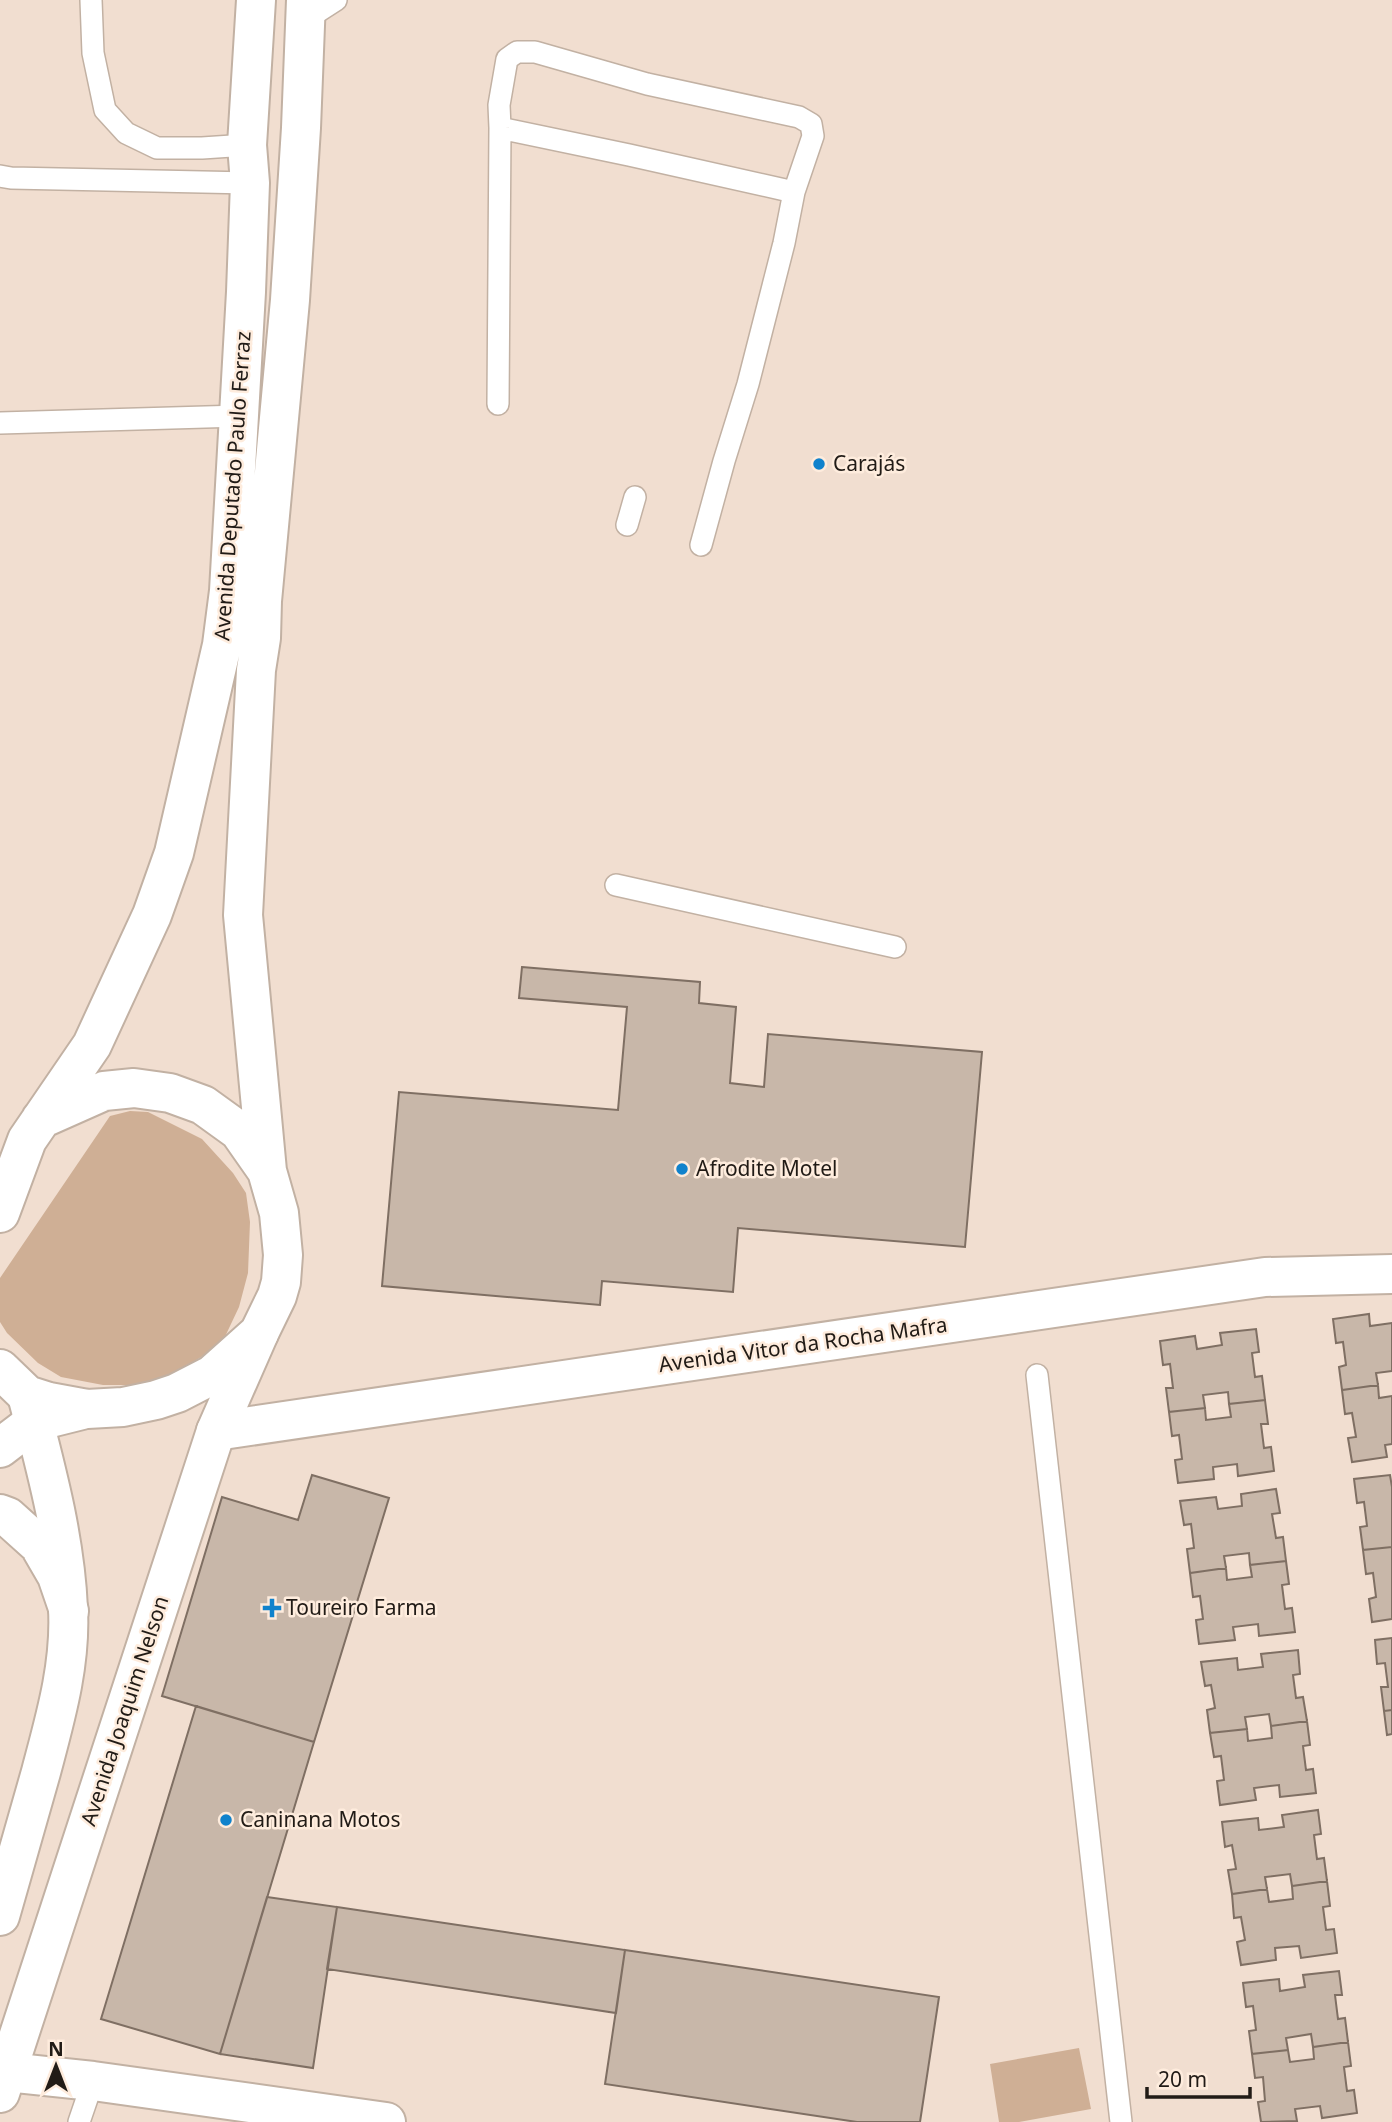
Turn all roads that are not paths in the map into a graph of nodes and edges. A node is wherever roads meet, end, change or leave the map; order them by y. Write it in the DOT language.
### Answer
graph roads {
  1 [pos="91,0"];
  2 [pos="256,0"];
  3 [pos="316,7"];
  4 [pos="500,128"];
  5 [pos="247,145"];
  6 [pos="0,176"];
  7 [pos="250,183"];
  8 [pos="794,192"];
  9 [pos="498,404"];
  10 [pos="240,416"];
  11 [pos="0,423"];
  12 [pos="635,497"];
  13 [pos="627,525"];
  14 [pos="702,545"];
  15 [pos="616,885"];
  16 [pos="895,947"];
  17 [pos="33,1130"];
  18 [pos="0,1169"];
  19 [pos="267,1171"];
  20 [pos="0,1213"];
  21 [pos="1392,1274"];
  22 [pos="259,1333"];
  23 [pos="0,1369"];
  24 [pos="1037,1375"];
  25 [pos="31,1408"];
  26 [pos="216,1431"];
  27 [pos="0,1448"];
  28 [pos="0,1514"];
  29 [pos="69,1611"];
  30 [pos="11,1840"];
  31 [pos="0,1916"];
  32 [pos="93,2081"];
  33 [pos="3,2082"];
  34 [pos="378,2121"];
  35 [pos="79,2122"];
  36 [pos="1121,2122"];
  1 -- 5 [label="lane"];
  2 -- 5 [label="main road, Avenida Deputado Paulo Ferraz"];
  3 -- 19 [label="main road, Avenida Deputado Paulo Ferraz"];
  4 -- 8 [label="lane"];
  4 -- 8 [label="lane"];
  4 -- 9 [label="lane"];
  5 -- 7 [label="main road, Avenida Deputado Paulo Ferraz"];
  6 -- 7 [label="lane"];
  7 -- 10 [label="main road, Avenida Deputado Paulo Ferraz"];
  8 -- 14 [label="lane"];
  10 -- 11 [label="lane"];
  10 -- 17 [label="main road, Avenida Deputado Paulo Ferraz"];
  12 -- 13 [label="lane"];
  15 -- 16 [label="lane"];
  17 -- 18 [label="main road, Avenida Deputado Paulo Ferraz"];
  17 -- 19 [label="main road"];
  17 -- 20 [label="main road, Avenida Deputado Paulo Ferraz"];
  19 -- 22 [label="main road, Avenida Joaquim Nelson"];
  21 -- 26 [label="main road, Avenida Vitor da Rocha Mafra"];
  22 -- 25 [label="main road"];
  22 -- 26 [label="main road, Avenida Joaquim Nelson"];
  23 -- 25 [label="main road"];
  24 -- 36 [label="lane"];
  25 -- 27 [label="main road"];
  25 -- 29 [label="main road"];
  26 -- 33 [label="main road, Avenida Joaquim Nelson"];
  28 -- 29 [label="main road"];
  29 -- 30 [label="main road"];
  30 -- 31 [label="main road"];
  32 -- 33 [label="main road"];
  32 -- 34 [label="main road"];
  32 -- 35 [label="lane"];
}
